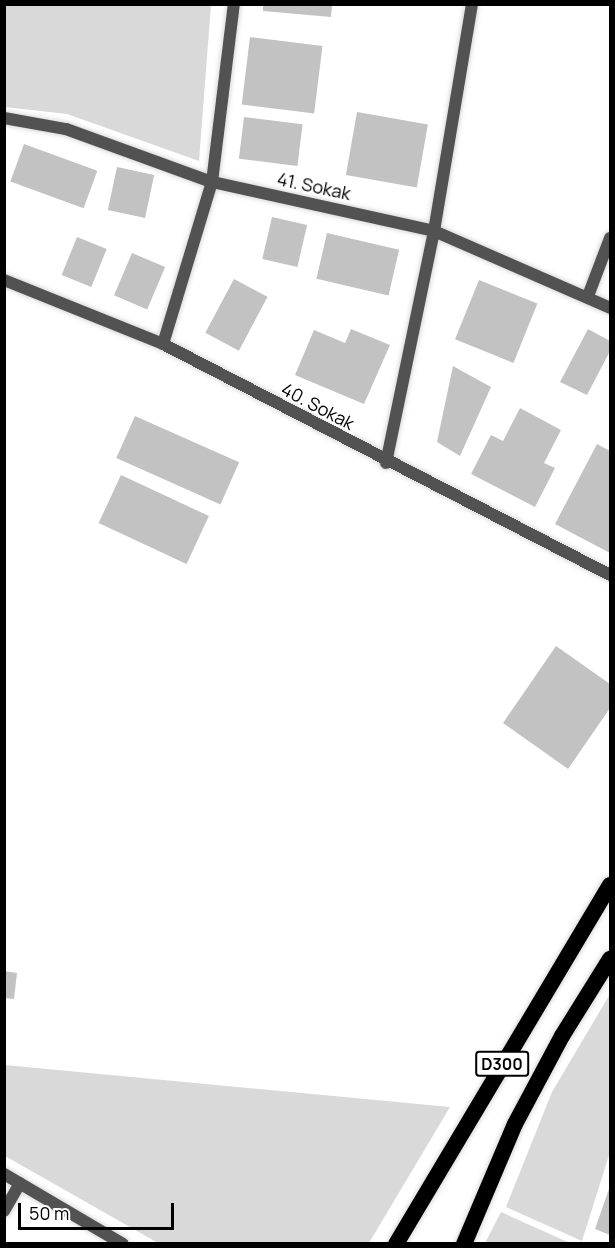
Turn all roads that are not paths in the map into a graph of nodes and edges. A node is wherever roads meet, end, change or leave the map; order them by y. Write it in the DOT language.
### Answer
graph roads {
  1 [pos="234,4"];
  2 [pos="472,4"];
  3 [pos="4,118"];
  4 [pos="212,182"];
  5 [pos="434,231"];
  6 [pos="610,238"];
  7 [pos="4,280"];
  8 [pos="588,296"];
  9 [pos="610,308"];
  10 [pos="163,344"];
  11 [pos="386,463"];
  12 [pos="610,575"];
  13 [pos="610,885"];
  14 [pos="610,959"];
  15 [pos="4,1174"];
  16 [pos="20,1183"];
  17 [pos="4,1211"];
  18 [pos="123,1244"];
  19 [pos="396,1244"];
  20 [pos="464,1244"];
  1 -- 4 [label="street"];
  2 -- 5 [label="street"];
  3 -- 4 [label="street, 41. Sokak"];
  4 -- 5 [label="street, 41. Sokak"];
  4 -- 10 [label="street"];
  5 -- 8 [label="street, 41. Sokak"];
  5 -- 11 [label="street"];
  6 -- 8 [label="street"];
  7 -- 10 [label="street, 40. Sokak"];
  8 -- 9 [label="street, 41. Sokak"];
  10 -- 11 [label="street, 40. Sokak"];
  11 -- 12 [label="street, 40. Sokak"];
  13 -- 19 [label="highway, D300"];
  14 -- 20 [label="highway, D300"];
  15 -- 16 [label="street"];
  16 -- 17 [label="street"];
  16 -- 18 [label="street"];
}
